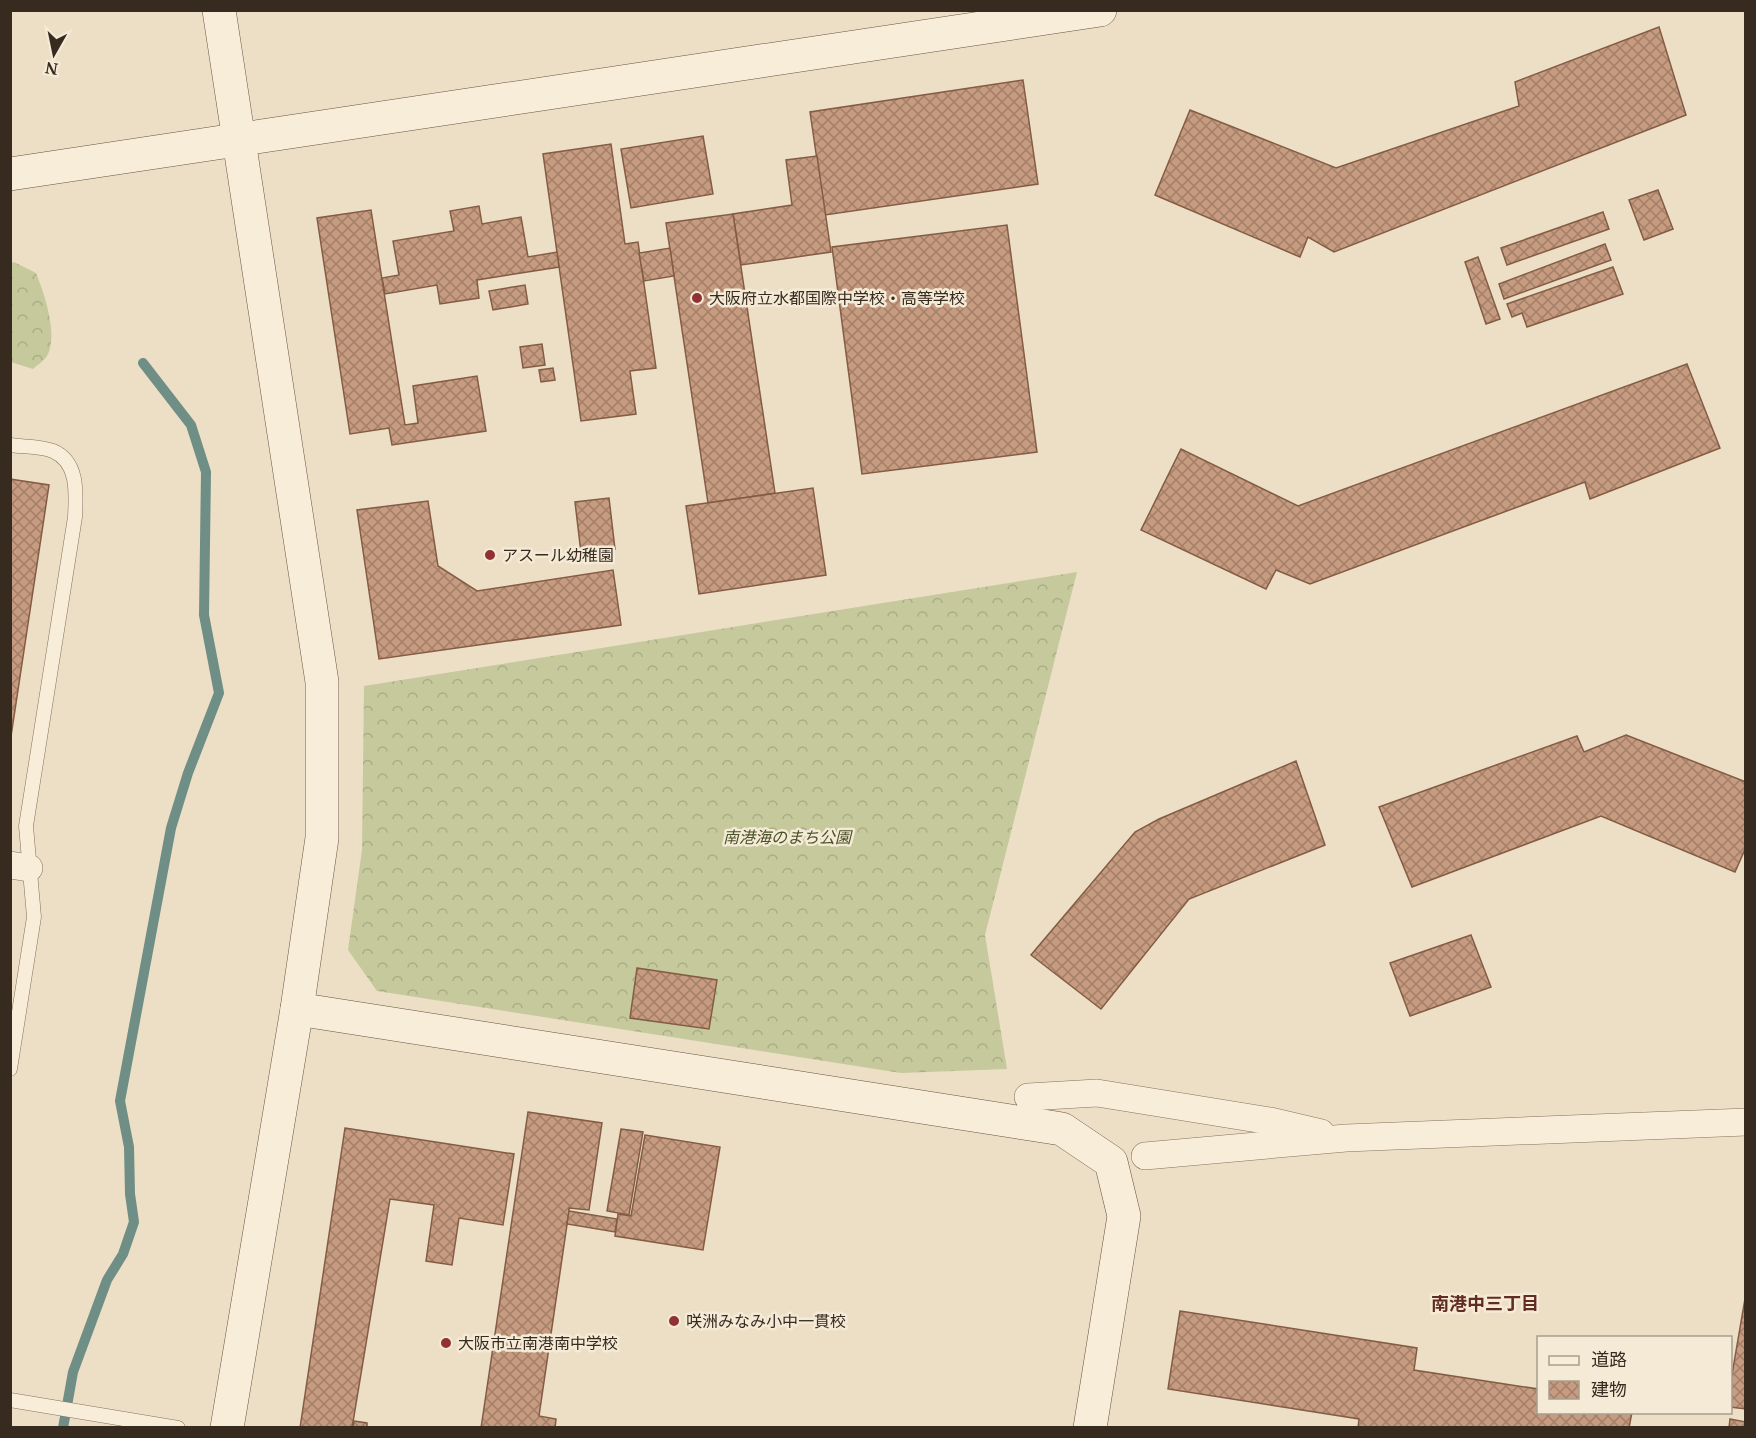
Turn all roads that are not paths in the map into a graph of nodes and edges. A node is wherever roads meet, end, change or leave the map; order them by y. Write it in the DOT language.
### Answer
graph roads {
  1 [pos="219,10"];
  2 [pos="1100,10"];
  3 [pos="240,141"];
  4 [pos="10,174"];
  5 [pos="10,445"];
  6 [pos="20,867"];
  7 [pos="297,1009"];
  8 [pos="10,1069"];
  9 [pos="1028,1097"];
  10 [pos="1746,1122"];
  11 [pos="1346,1138"];
  12 [pos="1145,1156"];
  13 [pos="10,1400"];
  14 [pos="178,1428"];
  15 [pos="227,1428"];
  16 [pos="1090,1428"];
  1 -- 3 [label="street"];
  2 -- 3 [label="street"];
  3 -- 4 [label="street"];
  3 -- 7 [label="street"];
  5 -- 6 [label="lane"];
  6 -- 8 [label="lane"];
  7 -- 15 [label="street"];
  7 -- 16 [label="street"];
  9 -- 11 [label="street"];
  10 -- 11 [label="street"];
  11 -- 12 [label="street"];
  13 -- 14 [label="lane"];
}
